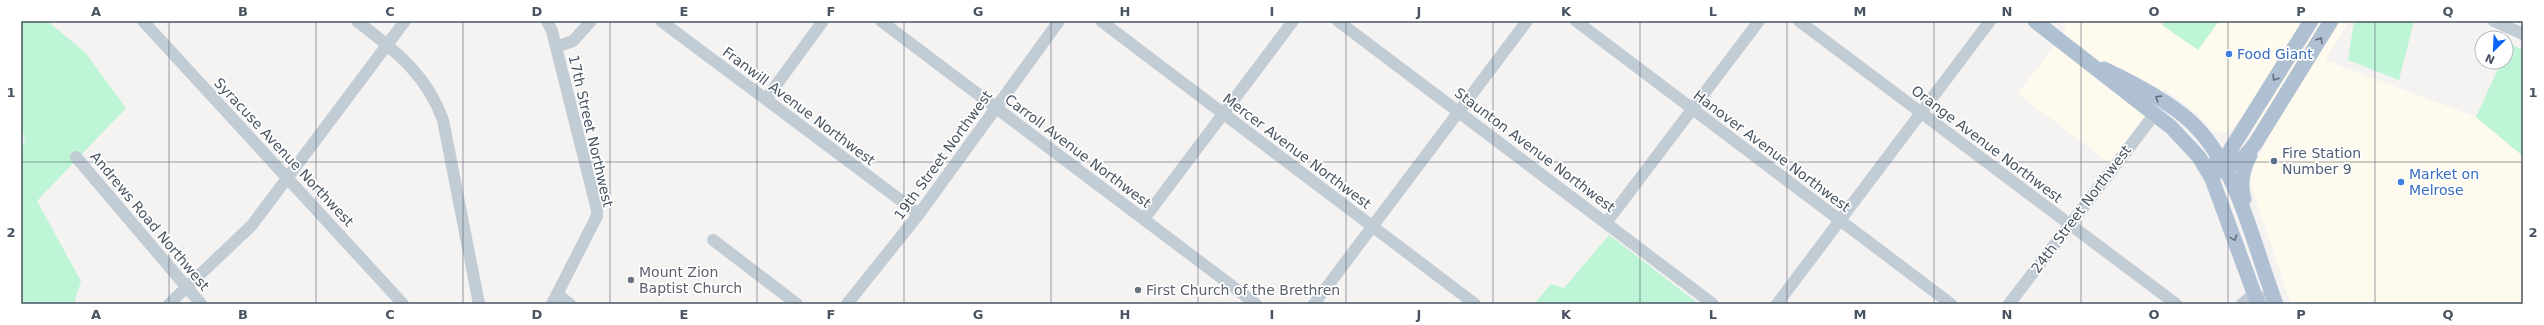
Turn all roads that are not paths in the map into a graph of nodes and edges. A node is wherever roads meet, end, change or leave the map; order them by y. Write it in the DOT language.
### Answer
graph roads {
  1 [pos="142,21"];
  2 [pos="357,21"];
  3 [pos="405,21"];
  4 [pos="547,21"];
  5 [pos="591,21"];
  6 [pos="661,21"];
  7 [pos="823,21"];
  8 [pos="881,21"];
  9 [pos="1059,21"];
  10 [pos="1101,21"];
  11 [pos="1293,21"];
  12 [pos="1338,21"];
  13 [pos="1527,21"];
  14 [pos="1576,21"];
  15 [pos="1759,21"];
  16 [pos="1799,21"];
  17 [pos="1990,21"];
  18 [pos="2035,21"];
  19 [pos="2311,21"];
  20 [pos="2331,21"];
  21 [pos="2494,21"];
  22 [pos="2523,34"];
  23 [pos="387,45"];
  24 [pos="556,48"];
  25 [pos="2087,61"];
  26 [pos="766,99"];
  27 [pos="996,108"];
  28 [pos="1692,108"];
  29 [pos="1459,112"];
  30 [pos="1223,113"];
  31 [pos="1922,114"];
  32 [pos="2154,115"];
  33 [pos="2244,128"];
  34 [pos="2198,130"];
  35 [pos="2255,144"];
  36 [pos="76,157"];
  37 [pos="2223,165"];
  38 [pos="287,178"];
  39 [pos="2220,202"];
  40 [pos="919,214"];
  41 [pos="1144,220"];
  42 [pos="1841,221"];
  43 [pos="1606,223"];
  44 [pos="2070,225"];
  45 [pos="1372,226"];
  46 [pos="713,240"];
  47 [pos="2264,270"];
  48 [pos="187,287"];
  49 [pos="555,299"];
  50 [pos="2275,300"];
  51 [pos="2257,301"];
  52 [pos="169,304"];
  53 [pos="201,304"];
  54 [pos="403,304"];
  55 [pos="479,304"];
  56 [pos="570,304"];
  57 [pos="797,304"];
  58 [pos="847,304"];
  59 [pos="1256,304"];
  60 [pos="1314,304"];
  61 [pos="1475,304"];
  62 [pos="1713,304"];
  63 [pos="1777,304"];
  64 [pos="1951,304"];
  65 [pos="2009,304"];
  66 [pos="2176,304"];
  67 [pos="2242,304"];
  1 -- 38 [label="street, Syracuse Avenue Northwest"];
  2 -- 23 [label="street"];
  3 -- 23 [label="street"];
  4 -- 24 [label="street"];
  5 -- 24 [label="street, 17th Street Northwest"];
  6 -- 26 [label="street, Franwill Avenue Northwest"];
  7 -- 26 [label="street"];
  8 -- 27 [label="street, Carroll Avenue Northwest"];
  9 -- 27 [label="street, 19th Street Northwest"];
  10 -- 30 [label="street, Mercer Avenue Northwest"];
  11 -- 30 [label="street"];
  12 -- 29 [label="street, Staunton Avenue Northwest"];
  13 -- 29 [label="street"];
  14 -- 28 [label="street, Hanover Avenue Northwest"];
  15 -- 28 [label="street"];
  16 -- 31 [label="street, Orange Avenue Northwest"];
  17 -- 31 [label="street"];
  18 -- 25 [label="main road"];
  19 -- 33 [label="main road, one-way"];
  35 -- 20 [label="main road, one-way"];
  21 -- 22 [label="street"];
  23 -- 38 [label="street"];
  23 -- 55 [label="street"];
  24 -- 49 [label="street, 17th Street Northwest"];
  25 -- 32 [label="main road"];
  34 -- 25 [label="main road, one-way"];
  26 -- 40 [label="street, Franwill Avenue Northwest"];
  27 -- 40 [label="street, 19th Street Northwest"];
  27 -- 41 [label="street, Carroll Avenue Northwest"];
  28 -- 42 [label="street, Hanover Avenue Northwest"];
  28 -- 43 [label="street"];
  29 -- 43 [label="street, Staunton Avenue Northwest"];
  29 -- 45 [label="street"];
  30 -- 41 [label="street"];
  30 -- 45 [label="street, Mercer Avenue Northwest"];
  31 -- 42 [label="street"];
  31 -- 44 [label="street, Orange Avenue Northwest"];
  32 -- 37 [label="main road"];
  32 -- 39 [label="main road"];
  32 -- 44 [label="street, 24th Street Northwest"];
  33 -- 34 [label="main road"];
  33 -- 37 [label="main road"];
  34 -- 37 [label="main road"];
  35 -- 37 [label="main road"];
  35 -- 47 [label="main road"];
  36 -- 48 [label="street, Andrews Road Northwest"];
  37 -- 39 [label="main road"];
  37 -- 47 [label="main road"];
  38 -- 48 [label="street"];
  38 -- 54 [label="street, Syracuse Avenue Northwest"];
  39 -- 51 [label="main road, one-way"];
  40 -- 58 [label="street, 19th Street Northwest"];
  41 -- 59 [label="street, Carroll Avenue Northwest"];
  42 -- 63 [label="street"];
  42 -- 64 [label="street, Hanover Avenue Northwest"];
  43 -- 62 [label="street, Staunton Avenue Northwest"];
  44 -- 65 [label="street, 24th Street Northwest"];
  44 -- 66 [label="street, Orange Avenue Northwest"];
  45 -- 60 [label="street"];
  45 -- 61 [label="street, Mercer Avenue Northwest"];
  46 -- 57 [label="street"];
  47 -- 50 [label="main road"];
  48 -- 52 [label="street"];
  48 -- 53 [label="street, Andrews Road Northwest"];
  49 -- 56 [label="street"];
  50 -- 51 [label="street"];
  51 -- 67 [label="street"];
}
